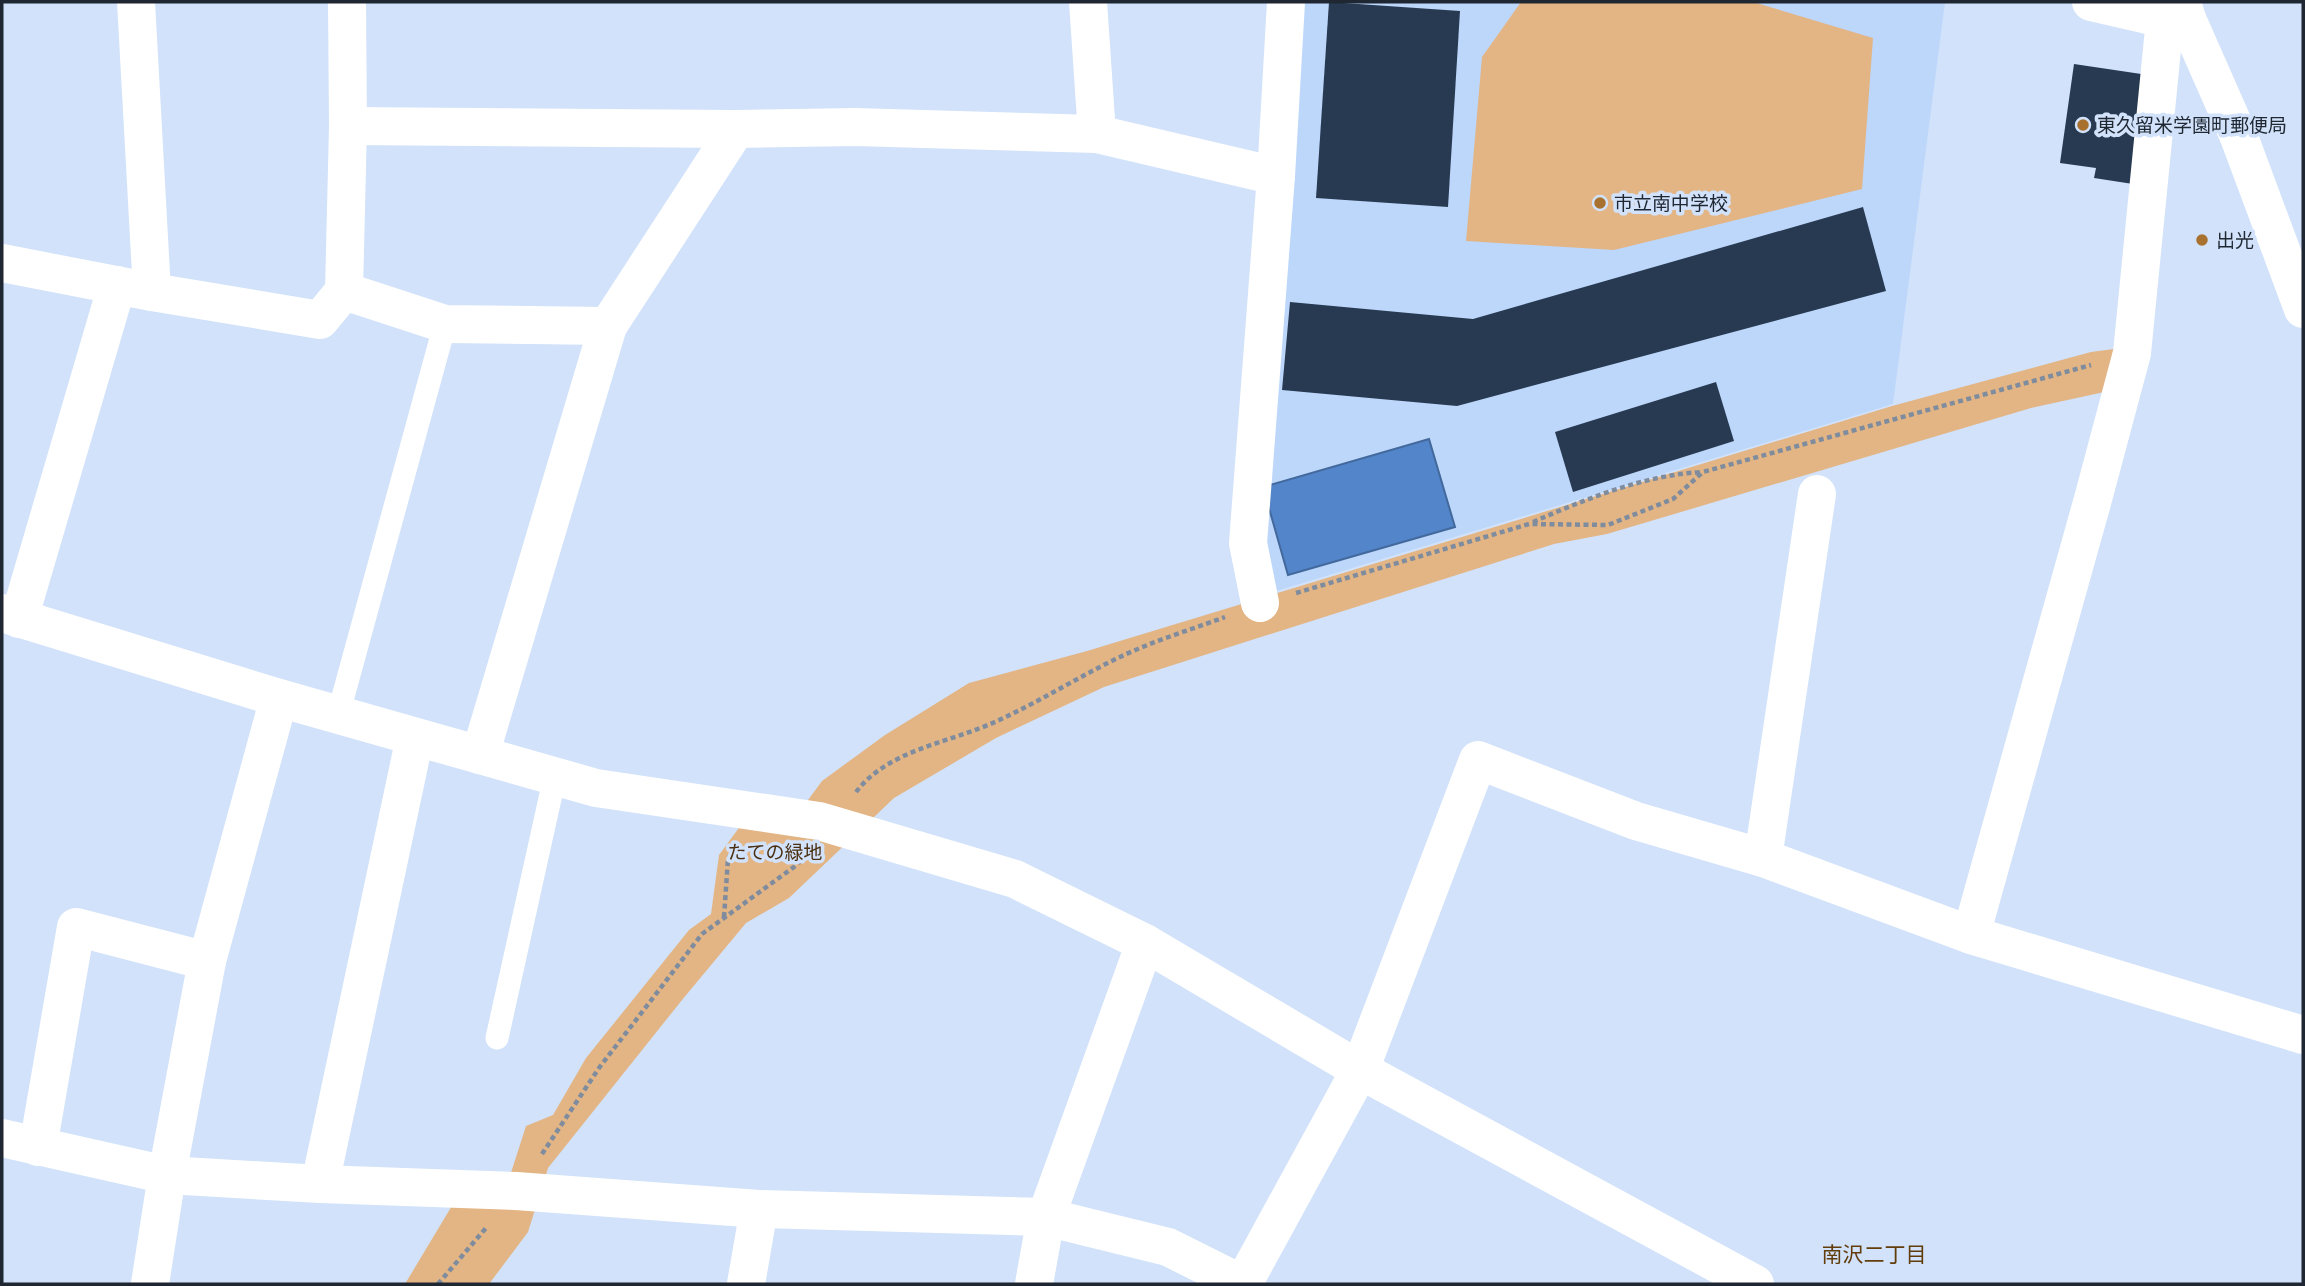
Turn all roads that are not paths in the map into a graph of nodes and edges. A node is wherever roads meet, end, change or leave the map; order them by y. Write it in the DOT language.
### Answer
graph roads {
  1 [pos="136,2"];
  2 [pos="347,2"];
  3 [pos="1088,2"];
  4 [pos="1286,2"];
  5 [pos="2091,2"];
  6 [pos="2178,14"];
  7 [pos="348,126"];
  8 [pos="736,130"];
  9 [pos="1097,134"];
  10 [pos="1276,176"];
  11 [pos="2,263"];
  12 [pos="134,289"];
  13 [pos="344,291"];
  14 [pos="2303,309"];
  15 [pos="445,324"];
  16 [pos="608,326"];
  17 [pos="1817,494"];
  18 [pos="1260,603"];
  19 [pos="10,616"];
  20 [pos="279,698"];
  21 [pos="338,715"];
  22 [pos="415,737"];
  23 [pos="480,755"];
  24 [pos="555,776"];
  25 [pos="1763,858"];
  26 [pos="1971,935"];
  27 [pos="1144,943"];
  28 [pos="207,961"];
  29 [pos="2303,1035"];
  30 [pos="497,1038"];
  31 [pos="1360,1070"];
  32 [pos="2,1138"];
  33 [pos="38,1147"];
  34 [pos="167,1175"];
  35 [pos="320,1184"];
  36 [pos="759,1209"];
  37 [pos="1046,1217"];
  38 [pos="150,1284"];
  39 [pos="746,1284"];
  40 [pos="1034,1284"];
  41 [pos="1242,1284"];
  42 [pos="1755,1284"];
  1 -- 12 [label="street"];
  2 -- 7 [label="street"];
  3 -- 9 [label="street"];
  4 -- 10 [label="street"];
  5 -- 6 [label="street"];
  6 -- 14 [label="street"];
  6 -- 26 [label="street"];
  7 -- 8 [label="street"];
  7 -- 13 [label="street"];
  8 -- 9 [label="street"];
  8 -- 16 [label="street"];
  9 -- 10 [label="street"];
  10 -- 18 [label="street"];
  11 -- 12 [label="street"];
  12 -- 13 [label="street"];
  12 -- 19 [label="street"];
  13 -- 15 [label="street"];
  15 -- 16 [label="street"];
  15 -- 21 [label="lane"];
  16 -- 23 [label="street"];
  17 -- 25 [label="street"];
  19 -- 20 [label="street"];
  20 -- 21 [label="street"];
  20 -- 28 [label="street"];
  21 -- 22 [label="street"];
  22 -- 23 [label="street"];
  22 -- 35 [label="street"];
  23 -- 24 [label="street"];
  24 -- 27 [label="street"];
  24 -- 30 [label="lane"];
  25 -- 26 [label="street"];
  25 -- 31 [label="street"];
  26 -- 29 [label="street"];
  27 -- 31 [label="street"];
  27 -- 37 [label="street"];
  28 -- 33 [label="street"];
  28 -- 34 [label="street"];
  31 -- 41 [label="street"];
  31 -- 42 [label="street"];
  32 -- 33 [label="street"];
  33 -- 34 [label="street"];
  34 -- 35 [label="street"];
  34 -- 38 [label="street"];
  35 -- 36 [label="street"];
  36 -- 37 [label="street"];
  36 -- 39 [label="street"];
  37 -- 40 [label="street"];
  37 -- 41 [label="street"];
}
